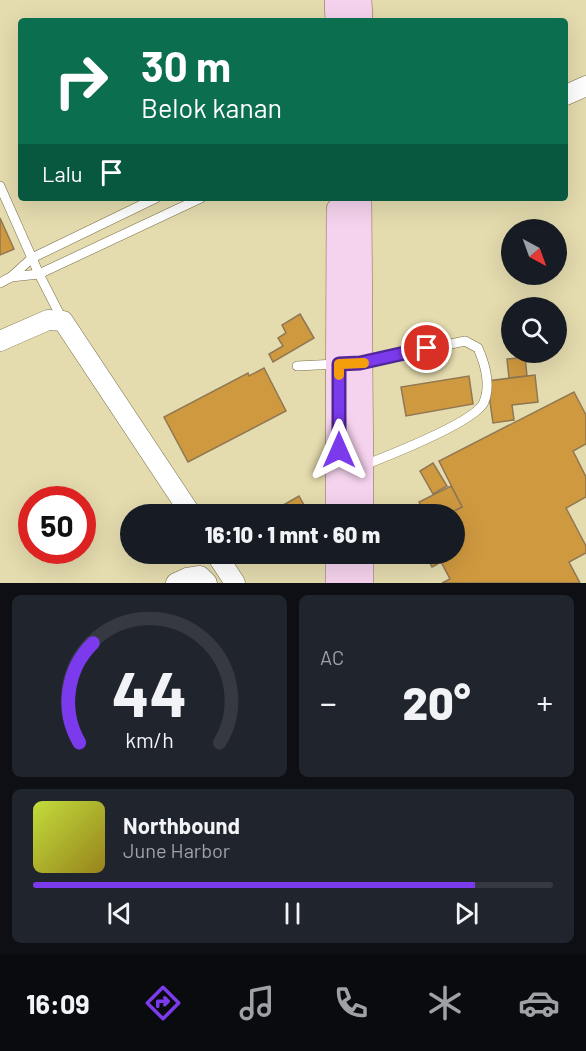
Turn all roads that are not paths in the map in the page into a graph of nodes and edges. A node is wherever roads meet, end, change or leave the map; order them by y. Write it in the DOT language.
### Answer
graph roads {
  1 [pos="338,0"];
  2 [pos="358,0"];
  3 [pos="339,18"];
  4 [pos="359,18"];
  5 [pos="586,86"];
  6 [pos="568,94"];
  7 [pos="0,186"];
  8 [pos="150,201"];
  9 [pos="340,201"];
  10 [pos="358,201"];
  11 [pos="185,202"];
  12 [pos="32,258"];
  13 [pos="39,274"];
  14 [pos="11,277"];
  15 [pos="0,283"];
  16 [pos="63,321"];
  17 [pos="0,341"];
  18 [pos="350,364"];
  19 [pos="297,366"];
  20 [pos="360,467"];
  21 [pos="184,504"];
  22 [pos="340,504"];
  23 [pos="360,504"];
  24 [pos="223,564"];
  25 [pos="339,564"];
  26 [pos="360,564"];
  27 [pos="176,583"];
  28 [pos="207,583"];
  29 [pos="235,583"];
  30 [pos="339,583"];
  31 [pos="360,583"];
  1 -- 3 [label="main road"];
  2 -- 4 [label="main road"];
  5 -- 6 [label="street"];
  7 -- 12 [label="lane"];
  8 -- 12 [label="lane"];
  9 -- 18 [label="main road"];
  10 -- 18 [label="main road"];
  11 -- 13 [label="lane"];
  12 -- 13 [label="lane"];
  12 -- 14 [label="lane"];
  13 -- 14 [label="lane"];
  13 -- 16 [label="lane"];
  14 -- 15 [label="lane"];
  16 -- 17 [label="street"];
  16 -- 21 [label="street"];
  18 -- 19 [label="lane"];
  18 -- 20 [label="main road"];
  18 -- 20 [label="lane"];
  18 -- 22 [label="main road"];
  20 -- 23 [label="main road"];
  24 -- 29 [label="street"];
  25 -- 30 [label="main road"];
  26 -- 31 [label="main road"];
  27 -- 28 [label="street"];
}
